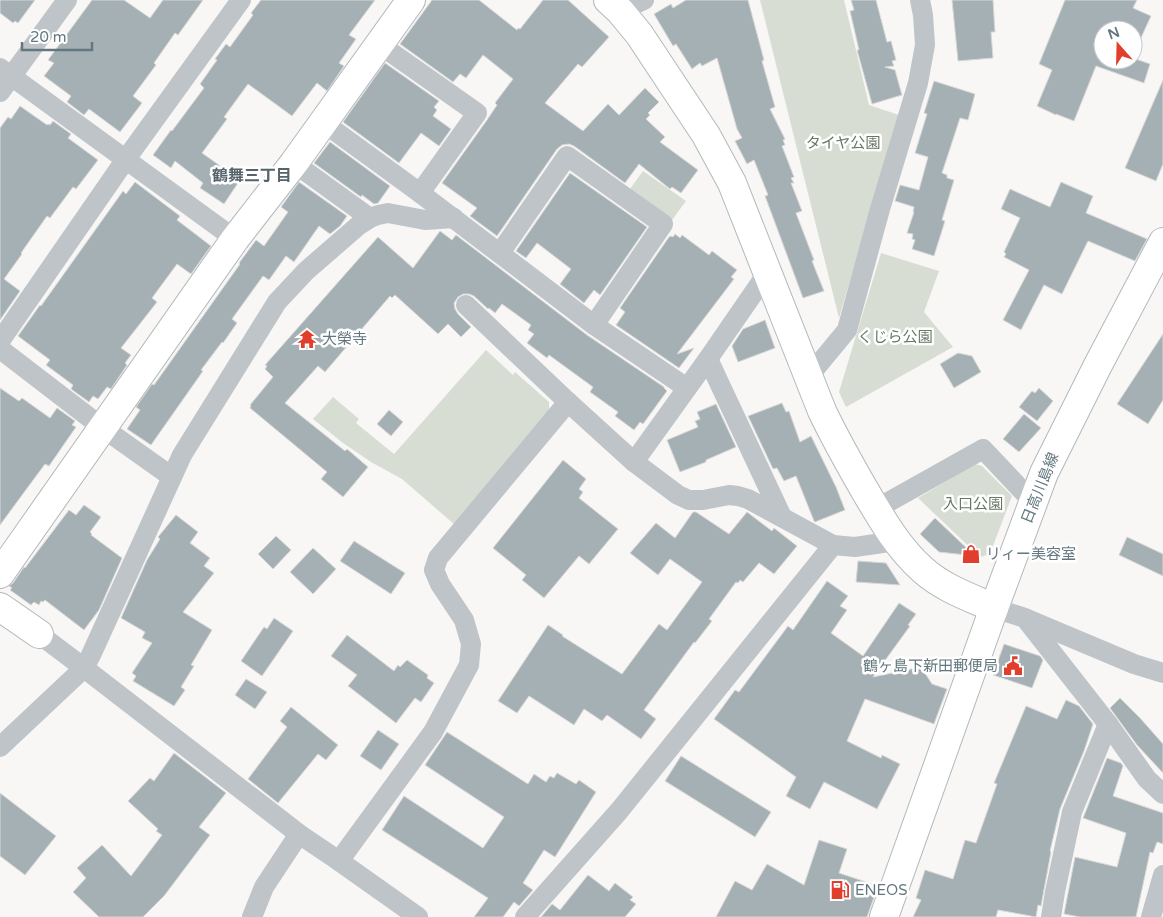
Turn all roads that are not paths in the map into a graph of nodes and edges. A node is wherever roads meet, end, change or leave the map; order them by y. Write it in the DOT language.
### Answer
graph roads {
  1 [pos="67,0"];
  2 [pos="241,0"];
  3 [pos="411,0"];
  4 [pos="644,0"];
  5 [pos="920,0"];
  6 [pos="614,6"];
  7 [pos="379,44"];
  8 [pos="4,79"];
  9 [pos="324,123"];
  10 [pos="126,159"];
  11 [pos="294,163"];
  12 [pos="420,193"];
  13 [pos="370,218"];
  14 [pos="454,218"];
  15 [pos="235,238"];
  16 [pos="1161,251"];
  17 [pos="500,253"];
  18 [pos="768,272"];
  19 [pos="466,304"];
  20 [pos="594,324"];
  21 [pos="0,341"];
  22 [pos="0,349"];
  23 [pos="708,359"];
  24 [pos="809,376"];
  25 [pos="687,388"];
  26 [pos="568,402"];
  27 [pos="103,428"];
  28 [pos="634,462"];
  29 [pos="172,477"];
  30 [pos="1033,502"];
  31 [pos="876,509"];
  32 [pos="782,517"];
  33 [pos="896,541"];
  34 [pos="833,545"];
  35 [pos="0,574"];
  36 [pos="0,606"];
  37 [pos="994,608"];
  38 [pos="1025,618"];
  39 [pos="39,634"];
  40 [pos="84,668"];
  41 [pos="1163,673"];
  42 [pos="1108,724"];
  43 [pos="0,747"];
  44 [pos="1163,794"];
  45 [pos="299,834"];
  46 [pos="339,861"];
  47 [pos="1163,876"];
  48 [pos="252,917"];
  49 [pos="418,917"];
  50 [pos="526,917"];
  51 [pos="884,917"];
  52 [pos="1051,917"];
  53 [pos="1151,917"];
  1 -- 8 [label="street"];
  2 -- 10 [label="street"];
  3 -- 7 [label="street"];
  4 -- 6 [label="street"];
  5 -- 24 [label="street"];
  6 -- 18 [label="street"];
  7 -- 9 [label="street"];
  7 -- 12 [label="street"];
  8 -- 10 [label="street"];
  9 -- 11 [label="street"];
  9 -- 12 [label="street"];
  10 -- 15 [label="street"];
  10 -- 21 [label="street"];
  11 -- 13 [label="street"];
  11 -- 15 [label="street"];
  12 -- 14 [label="street"];
  13 -- 14 [label="street"];
  13 -- 29 [label="street"];
  14 -- 17 [label="street"];
  15 -- 27 [label="street"];
  16 -- 30 [label="street, 日高川島線"];
  17 -- 20 [label="street"];
  17 -- 20 [label="street"];
  18 -- 23 [label="street"];
  18 -- 24 [label="street"];
  19 -- 26 [label="street"];
  20 -- 25 [label="street"];
  22 -- 27 [label="street"];
  23 -- 25 [label="street"];
  23 -- 32 [label="street"];
  24 -- 31 [label="street"];
  25 -- 28 [label="street"];
  26 -- 28 [label="street"];
  26 -- 46 [label="street"];
  27 -- 29 [label="street"];
  27 -- 35 [label="street"];
  28 -- 32 [label="street"];
  29 -- 40 [label="street"];
  30 -- 31 [label="street"];
  30 -- 37 [label="street, 日高川島線"];
  31 -- 33 [label="street"];
  32 -- 34 [label="street"];
  33 -- 34 [label="street"];
  33 -- 37 [label="street"];
  34 -- 50 [label="street"];
  36 -- 39 [label="street"];
  37 -- 38 [label="street"];
  37 -- 51 [label="street, 日高川島線"];
  38 -- 41 [label="street"];
  38 -- 42 [label="street"];
  39 -- 40 [label="street"];
  40 -- 43 [label="street"];
  40 -- 45 [label="street"];
  42 -- 44 [label="street"];
  42 -- 52 [label="street"];
  45 -- 46 [label="street"];
  45 -- 48 [label="street"];
  46 -- 49 [label="street"];
  47 -- 53 [label="street"];
}
